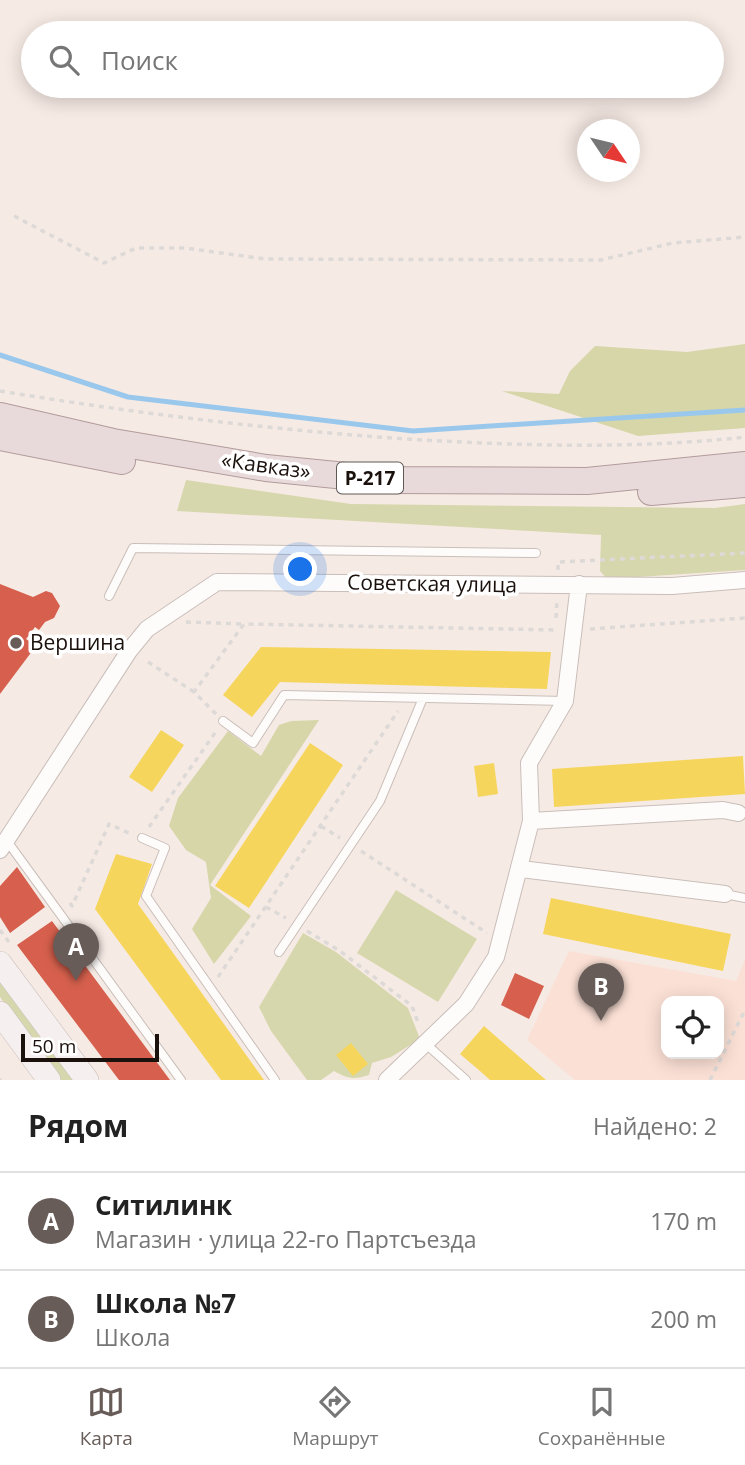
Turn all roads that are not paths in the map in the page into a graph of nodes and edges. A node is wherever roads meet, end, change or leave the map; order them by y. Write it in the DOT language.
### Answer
graph roads {
  1 [pos="0,416"];
  2 [pos="0,437"];
  3 [pos="745,464"];
  4 [pos="745,484"];
  5 [pos="536,553"];
  6 [pos="745,580"];
  7 [pos="579,584"];
  8 [pos="109,596"];
  9 [pos="423,698"];
  10 [pos="565,702"];
  11 [pos="223,721"];
  12 [pos="742,813"];
  13 [pos="531,821"];
  14 [pos="142,838"];
  15 [pos="3,846"];
  16 [pos="521,869"];
  17 [pos="725,894"];
  18 [pos="745,898"];
  19 [pos="279,952"];
  20 [pos="0,963"];
  21 [pos="0,1013"];
  22 [pos="426,1044"];
  23 [pos="396,1078"];
  24 [pos="49,1080"];
  25 [pos="86,1080"];
  26 [pos="181,1080"];
  27 [pos="275,1080"];
  28 [pos="466,1080"];
  1 -- 3 [label="highway, «Кавказ» / Р-217"];
  2 -- 4 [label="highway, Р-217"];
  5 -- 8 [label="lane"];
  6 -- 7 [label="street, Советская улица"];
  7 -- 10 [label="street"];
  7 -- 15 [label="street, Советская улица"];
  9 -- 10 [label="lane"];
  9 -- 11 [label="lane"];
  9 -- 19 [label="lane"];
  10 -- 13 [label="street"];
  12 -- 13 [label="street"];
  13 -- 16 [label="street"];
  14 -- 27 [label="lane"];
  15 -- 26 [label="lane"];
  16 -- 17 [label="street"];
  16 -- 22 [label="street"];
  17 -- 18 [label="lane"];
  20 -- 25 [label="main road"];
  21 -- 24 [label="main road"];
  22 -- 23 [label="street"];
  22 -- 28 [label="lane"];
}
